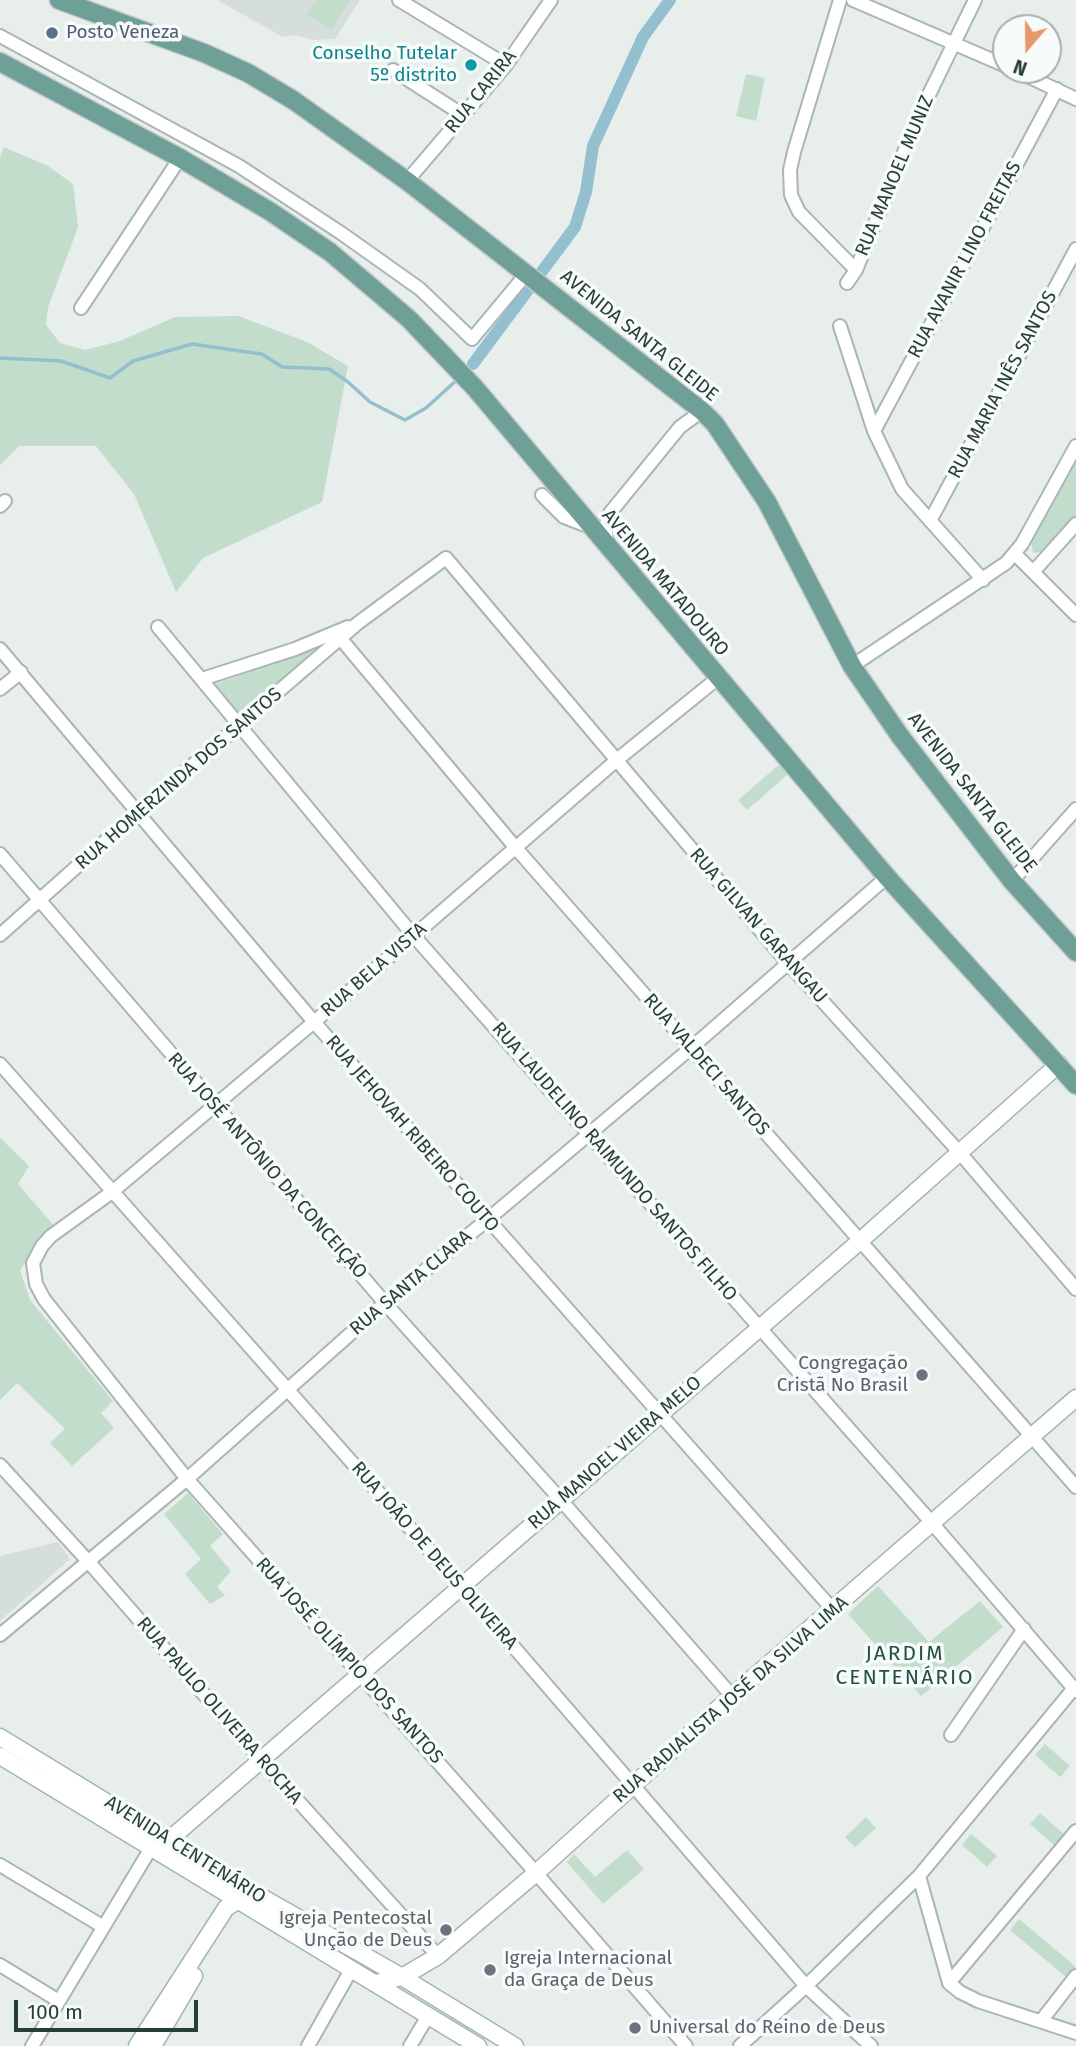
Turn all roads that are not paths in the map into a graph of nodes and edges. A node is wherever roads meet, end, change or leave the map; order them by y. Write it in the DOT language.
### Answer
graph roads {
  1 [pos="59,0"];
  2 [pos="399,0"];
  3 [pos="551,0"];
  4 [pos="853,0"];
  5 [pos="975,0"];
  6 [pos="839,1"];
  7 [pos="0,36"];
  8 [pos="953,41"];
  9 [pos="992,59"];
  10 [pos="0,62"];
  11 [pos="506,65"];
  12 [pos="393,70"];
  13 [pos="1046,84"];
  14 [pos="1057,89"];
  15 [pos="1076,99"];
  16 [pos="463,115"];
  17 [pos="180,158"];
  18 [pos="407,181"];
  19 [pos="1076,249"];
  20 [pos="856,270"];
  21 [pos="528,274"];
  22 [pos="847,283"];
  23 [pos="81,308"];
  24 [pos="840,326"];
  25 [pos="702,411"];
  26 [pos="874,431"];
  27 [pos="1076,446"];
  28 [pos="542,495"];
  29 [pos="930,521"];
  30 [pos="1076,524"];
  31 [pos="591,527"];
  32 [pos="608,545"];
  33 [pos="1015,554"];
  34 [pos="446,558"];
  35 [pos="1033,572"];
  36 [pos="983,580"];
  37 [pos="1076,615"];
  38 [pos="358,623"];
  39 [pos="158,628"];
  40 [pos="341,639"];
  41 [pos="0,649"];
  42 [pos="852,666"];
  43 [pos="21,672"];
  44 [pos="718,678"];
  45 [pos="202,679"];
  46 [pos="0,689"];
  47 [pos="238,726"];
  48 [pos="618,759"];
  49 [pos="1076,809"];
  50 [pos="137,814"];
  51 [pos="515,847"];
  52 [pos="0,854"];
  53 [pos="887,877"];
  54 [pos="1012,881"];
  55 [pos="40,901"];
  56 [pos="413,935"];
  57 [pos="0,936"];
  58 [pos="1076,951"];
  59 [pos="787,962"];
  60 [pos="314,1022"];
  61 [pos="691,1048"];
  62 [pos="0,1064"];
  63 [pos="1059,1065"];
  64 [pos="1076,1085"];
  65 [pos="214,1105"];
  66 [pos="590,1132"];
  67 [pos="960,1153"];
  68 [pos="112,1192"];
  69 [pos="487,1220"];
  70 [pos="860,1241"];
  71 [pos="33,1263"];
  72 [pos="1076,1289"];
  73 [pos="384,1303"];
  74 [pos="761,1328"];
  75 [pos="286,1390"];
  76 [pos="1076,1398"];
  77 [pos="660,1414"];
  78 [pos="1032,1437"];
  79 [pos="0,1465"];
  80 [pos="187,1479"];
  81 [pos="1076,1487"];
  82 [pos="560,1499"];
  83 [pos="932,1523"];
  84 [pos="87,1560"];
  85 [pos="462,1587"];
  86 [pos="833,1609"];
  87 [pos="1024,1629"];
  88 [pos="0,1635"];
  89 [pos="360,1673"];
  90 [pos="1075,1690"];
  91 [pos="732,1696"];
  92 [pos="951,1735"];
  93 [pos="0,1737"];
  94 [pos="0,1756"];
  95 [pos="262,1761"];
  96 [pos="634,1785"];
  97 [pos="1076,1831"];
  98 [pos="170,1839"];
  99 [pos="151,1848"];
  100 [pos="0,1865"];
  101 [pos="536,1872"];
  102 [pos="919,1876"];
  103 [pos="251,1899"];
  104 [pos="102,1926"];
  105 [pos="438,1956"];
  106 [pos="0,1965"];
  107 [pos="351,1970"];
  108 [pos="1076,1976"];
  109 [pos="402,1977"];
  110 [pos="376,1983"];
  111 [pos="949,1983"];
  112 [pos="806,1986"];
  113 [pos="59,2001"];
  114 [pos="428,2016"];
  115 [pos="1041,2021"];
  116 [pos="1076,2034"];
  117 [pos="32,2046"];
  118 [pos="137,2046"];
  119 [pos="153,2046"];
  120 [pos="308,2046"];
  121 [pos="410,2046"];
  122 [pos="478,2046"];
  123 [pos="515,2046"];
  124 [pos="686,2046"];
  125 [pos="740,2046"];
  126 [pos="871,2046"];
  1 -- 18 [label="main road, AVENIDA SANTA GLEIDE"];
  2 -- 11 [label="street"];
  3 -- 11 [label="street, RUA CARIRA"];
  4 -- 8 [label="street"];
  5 -- 8 [label="street, RUA MANOEL MUNIZ"];
  6 -- 20 [label="street, RUA MANOEL MUNIZ"];
  7 -- 21 [label="street"];
  8 -- 9 [label="street"];
  8 -- 20 [label="street, RUA MANOEL MUNIZ"];
  10 -- 17 [label="main road, AVENIDA MATADOURO"];
  11 -- 16 [label="street, RUA CARIRA"];
  12 -- 16 [label="street"];
  13 -- 14 [label="street"];
  14 -- 15 [label="street"];
  14 -- 26 [label="street, RUA AVANIR LINO FREITAS"];
  16 -- 18 [label="street, RUA CARIRA"];
  17 -- 23 [label="street"];
  17 -- 31 [label="main road, AVENIDA MATADOURO"];
  18 -- 21 [label="main road, AVENIDA SANTA GLEIDE"];
  19 -- 29 [label="street, RUA MARIA INÊS SANTOS"];
  20 -- 22 [label="street"];
  21 -- 25 [label="main road, AVENIDA SANTA GLEIDE"];
  24 -- 26 [label="street"];
  25 -- 32 [label="street"];
  25 -- 42 [label="main road, AVENIDA SANTA GLEIDE"];
  26 -- 29 [label="street"];
  27 -- 33 [label="street"];
  28 -- 31 [label="street"];
  29 -- 36 [label="street"];
  30 -- 35 [label="street"];
  31 -- 32 [label="main road, AVENIDA MATADOURO"];
  32 -- 44 [label="main road, AVENIDA MATADOURO"];
  33 -- 35 [label="street"];
  33 -- 36 [label="street"];
  34 -- 38 [label="street, RUA HOMERZINDA DOS SANTOS"];
  34 -- 48 [label="street, RUA GILVAN GARANGAU"];
  35 -- 37 [label="street"];
  36 -- 42 [label="street"];
  38 -- 40 [label="street, RUA HOMERZINDA DOS SANTOS"];
  38 -- 45 [label="street, RUA HOMERZINDA DOS SANTOS"];
  39 -- 45 [label="street, RUA LAUDELINO RAIMUNDO SANTOS FILHO"];
  40 -- 47 [label="street, RUA HOMERZINDA DOS SANTOS"];
  40 -- 51 [label="street, RUA VALDECI SANTOS"];
  41 -- 43 [label="street, RUA JEHOVAH RIBEIRO COUTO"];
  42 -- 54 [label="main road, AVENIDA SANTA GLEIDE"];
  43 -- 46 [label="street"];
  43 -- 50 [label="street, RUA JEHOVAH RIBEIRO COUTO"];
  44 -- 48 [label="street, RUA BELA VISTA"];
  44 -- 53 [label="main road, AVENIDA MATADOURO"];
  45 -- 47 [label="street, RUA LAUDELINO RAIMUNDO SANTOS FILHO"];
  47 -- 50 [label="street, RUA HOMERZINDA DOS SANTOS"];
  47 -- 56 [label="street, RUA LAUDELINO RAIMUNDO SANTOS FILHO"];
  48 -- 51 [label="street, RUA BELA VISTA"];
  48 -- 59 [label="street, RUA GILVAN GARANGAU"];
  49 -- 54 [label="street"];
  50 -- 55 [label="street, RUA HOMERZINDA DOS SANTOS"];
  50 -- 60 [label="street, RUA JEHOVAH RIBEIRO COUTO"];
  51 -- 56 [label="street, RUA BELA VISTA"];
  51 -- 61 [label="street, RUA VALDECI SANTOS"];
  52 -- 55 [label="street, RUA JOSÉ ANTÔNIO DA CONCEIÇÃO"];
  53 -- 59 [label="street, RUA SANTA CLARA"];
  53 -- 63 [label="main road, AVENIDA MATADOURO"];
  54 -- 58 [label="main road, AVENIDA SANTA GLEIDE"];
  55 -- 57 [label="street, RUA HOMERZINDA DOS SANTOS"];
  55 -- 65 [label="street, RUA JOSÉ ANTÔNIO DA CONCEIÇÃO"];
  56 -- 60 [label="street, RUA BELA VISTA"];
  56 -- 66 [label="street, RUA LAUDELINO RAIMUNDO SANTOS FILHO"];
  59 -- 61 [label="street, RUA SANTA CLARA"];
  59 -- 67 [label="street, RUA GILVAN GARANGAU"];
  60 -- 65 [label="street, RUA BELA VISTA"];
  60 -- 69 [label="street, RUA JEHOVAH RIBEIRO COUTO"];
  61 -- 66 [label="street, RUA SANTA CLARA"];
  61 -- 70 [label="street, RUA VALDECI SANTOS"];
  62 -- 68 [label="street, RUA JOÃO DE DEUS OLIVEIRA"];
  63 -- 64 [label="main road, AVENIDA MATADOURO"];
  63 -- 67 [label="street, RUA MANOEL VIEIRA MELO"];
  65 -- 68 [label="street, RUA BELA VISTA"];
  65 -- 73 [label="street, RUA JOSÉ ANTÔNIO DA CONCEIÇÃO"];
  66 -- 69 [label="street, RUA SANTA CLARA"];
  66 -- 74 [label="street, RUA LAUDELINO RAIMUNDO SANTOS FILHO"];
  67 -- 70 [label="street, RUA MANOEL VIEIRA MELO"];
  67 -- 72 [label="street, RUA GILVAN GARANGAU"];
  68 -- 71 [label="street, RUA BELA VISTA"];
  68 -- 75 [label="street, RUA JOÃO DE DEUS OLIVEIRA"];
  69 -- 73 [label="street, RUA SANTA CLARA"];
  69 -- 77 [label="street, RUA JEHOVAH RIBEIRO COUTO"];
  70 -- 74 [label="street, RUA MANOEL VIEIRA MELO"];
  70 -- 78 [label="street, RUA VALDECI SANTOS"];
  71 -- 80 [label="street, RUA JOSÉ OLÍMPIO DOS SANTOS"];
  73 -- 75 [label="street, RUA SANTA CLARA"];
  73 -- 82 [label="street, RUA JOSÉ ANTÔNIO DA CONCEIÇÃO"];
  74 -- 77 [label="street, RUA MANOEL VIEIRA MELO"];
  74 -- 83 [label="street, RUA LAUDELINO RAIMUNDO SANTOS FILHO"];
  75 -- 80 [label="street, RUA SANTA CLARA"];
  75 -- 85 [label="street, RUA JOÃO DE DEUS OLIVEIRA"];
  76 -- 78 [label="street, RUA RADIALISTA JOSÉ DA SILVA LIMA"];
  77 -- 82 [label="street, RUA MANOEL VIEIRA MELO"];
  77 -- 86 [label="street, RUA JEHOVAH RIBEIRO COUTO"];
  78 -- 81 [label="street, RUA VALDECI SANTOS"];
  78 -- 83 [label="street, RUA RADIALISTA JOSÉ DA SILVA LIMA"];
  79 -- 84 [label="street, RUA PAULO OLIVEIRA ROCHA"];
  80 -- 84 [label="street, RUA SANTA CLARA"];
  80 -- 89 [label="street, RUA JOSÉ OLÍMPIO DOS SANTOS"];
  82 -- 85 [label="street, RUA MANOEL VIEIRA MELO"];
  82 -- 91 [label="street, RUA JOSÉ ANTÔNIO DA CONCEIÇÃO"];
  83 -- 86 [label="street, RUA RADIALISTA JOSÉ DA SILVA LIMA"];
  83 -- 87 [label="street, RUA LAUDELINO RAIMUNDO SANTOS FILHO"];
  84 -- 88 [label="street, RUA SANTA CLARA"];
  84 -- 95 [label="street, RUA PAULO OLIVEIRA ROCHA"];
  85 -- 89 [label="street, RUA MANOEL VIEIRA MELO"];
  85 -- 96 [label="street, RUA JOÃO DE DEUS OLIVEIRA"];
  86 -- 91 [label="street, RUA RADIALISTA JOSÉ DA SILVA LIMA"];
  87 -- 90 [label="street, RUA LAUDELINO RAIMUNDO SANTOS FILHO"];
  87 -- 92 [label="street"];
  89 -- 95 [label="street, RUA MANOEL VIEIRA MELO"];
  89 -- 101 [label="street, RUA JOSÉ OLÍMPIO DOS SANTOS"];
  90 -- 102 [label="street"];
  91 -- 96 [label="street, RUA RADIALISTA JOSÉ DA SILVA LIMA"];
  93 -- 98 [label="street, AVENIDA CENTENÁRIO"];
  94 -- 99 [label="street, AVENIDA CENTENÁRIO"];
  95 -- 98 [label="street, RUA MANOEL VIEIRA MELO"];
  95 -- 105 [label="street, RUA PAULO OLIVEIRA ROCHA"];
  96 -- 101 [label="street, RUA RADIALISTA JOSÉ DA SILVA LIMA"];
  96 -- 112 [label="street, RUA JOÃO DE DEUS OLIVEIRA"];
  97 -- 111 [label="street"];
  98 -- 103 [label="street, AVENIDA CENTENÁRIO"];
  99 -- 103 [label="street, AVENIDA CENTENÁRIO"];
  99 -- 104 [label="street"];
  100 -- 104 [label="street"];
  101 -- 105 [label="street, RUA RADIALISTA JOSÉ DA SILVA LIMA"];
  101 -- 124 [label="street, RUA JOSÉ OLÍMPIO DOS SANTOS"];
  102 -- 111 [label="street"];
  102 -- 112 [label="street"];
  103 -- 107 [label="street, AVENIDA CENTENÁRIO"];
  103 -- 109 [label="street, AVENIDA CENTENÁRIO"];
  103 -- 118 [label="street"];
  103 -- 119 [label="street"];
  104 -- 113 [label="street"];
  105 -- 109 [label="street, RUA RADIALISTA JOSÉ DA SILVA LIMA"];
  106 -- 113 [label="street"];
  107 -- 110 [label="street, AVENIDA CENTENÁRIO"];
  107 -- 120 [label="street"];
  108 -- 115 [label="street"];
  109 -- 110 [label="street, RUA RADIALISTA JOSÉ DA SILVA LIMA"];
  109 -- 123 [label="street, AVENIDA CENTENÁRIO"];
  110 -- 114 [label="street, AVENIDA CENTENÁRIO"];
  111 -- 115 [label="street"];
  112 -- 125 [label="street"];
  112 -- 126 [label="street, RUA JOÃO DE DEUS OLIVEIRA"];
  113 -- 117 [label="street"];
  114 -- 121 [label="street"];
  114 -- 122 [label="street, AVENIDA CENTENÁRIO"];
  115 -- 116 [label="street"];
}
